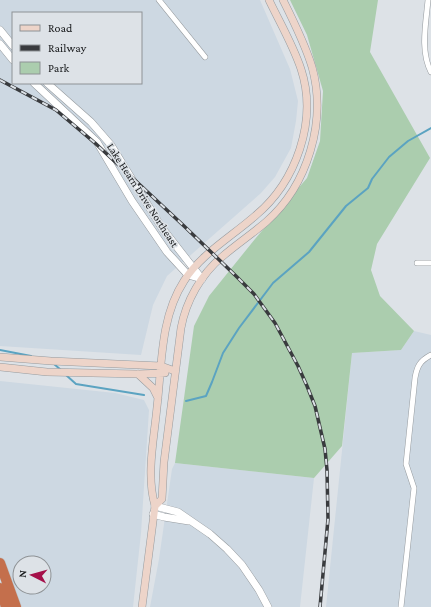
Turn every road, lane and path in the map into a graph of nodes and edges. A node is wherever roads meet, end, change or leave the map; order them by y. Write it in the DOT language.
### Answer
graph roads {
  1 [pos="159,0"];
  2 [pos="270,0"];
  3 [pos="283,0"];
  4 [pos="428,0"];
  5 [pos="0,30"];
  6 [pos="0,44"];
  7 [pos="12,45"];
  8 [pos="205,57"];
  9 [pos="12,59"];
  10 [pos="431,72"];
  11 [pos="35,84"];
  12 [pos="48,84"];
  13 [pos="417,263"];
  14 [pos="431,263"];
  15 [pos="194,268"];
  16 [pos="188,275"];
  17 [pos="202,279"];
  18 [pos="431,355"];
  19 [pos="0,357"];
  20 [pos="0,367"];
  21 [pos="161,370"];
  22 [pos="175,371"];
  23 [pos="138,374"];
  24 [pos="158,398"];
  25 [pos="155,506"];
  26 [pos="153,514"];
  27 [pos="191,521"];
  28 [pos="0,562"];
  29 [pos="0,588"];
  30 [pos="0,600"];
  31 [pos="2,607"];
  32 [pos="6,607"];
  33 [pos="16,607"];
  34 [pos="142,607"];
  35 [pos="268,607"];
  36 [pos="401,607"];
  1 -- 8 [label="street"];
  2 -- 15 [label="main road"];
  3 -- 17 [label="main road"];
  4 -- 10 [label="street"];
  5 -- 7 [label="street"];
  6 -- 9 [label="street"];
  11 -- 16 [label="street, Lake Hearn Drive Northeast"];
  12 -- 15 [label="street, Lake Hearn Drive Northeast"];
  13 -- 14 [label="street"];
  15 -- 16 [label="main road"];
  15 -- 17 [label="street, Lake Hearn Drive Northeast"];
  16 -- 17 [label="street"];
  16 -- 21 [label="main road"];
  17 -- 22 [label="main road"];
  18 -- 36 [label="street"];
  19 -- 21 [label="main road"];
  20 -- 23 [label="main road"];
  21 -- 22 [label="main road"];
  21 -- 23 [label="main road"];
  21 -- 24 [label="main road"];
  22 -- 25 [label="main road"];
  23 -- 24 [label="main road"];
  24 -- 25 [label="main road"];
  25 -- 26 [label="main road"];
  25 -- 27 [label="street"];
  26 -- 27 [label="street"];
  26 -- 34 [label="main road"];
  27 -- 35 [label="street"];
  28 -- 33 [label="highway"];
  29 -- 32 [label="highway"];
  30 -- 31 [label="highway"];
}
